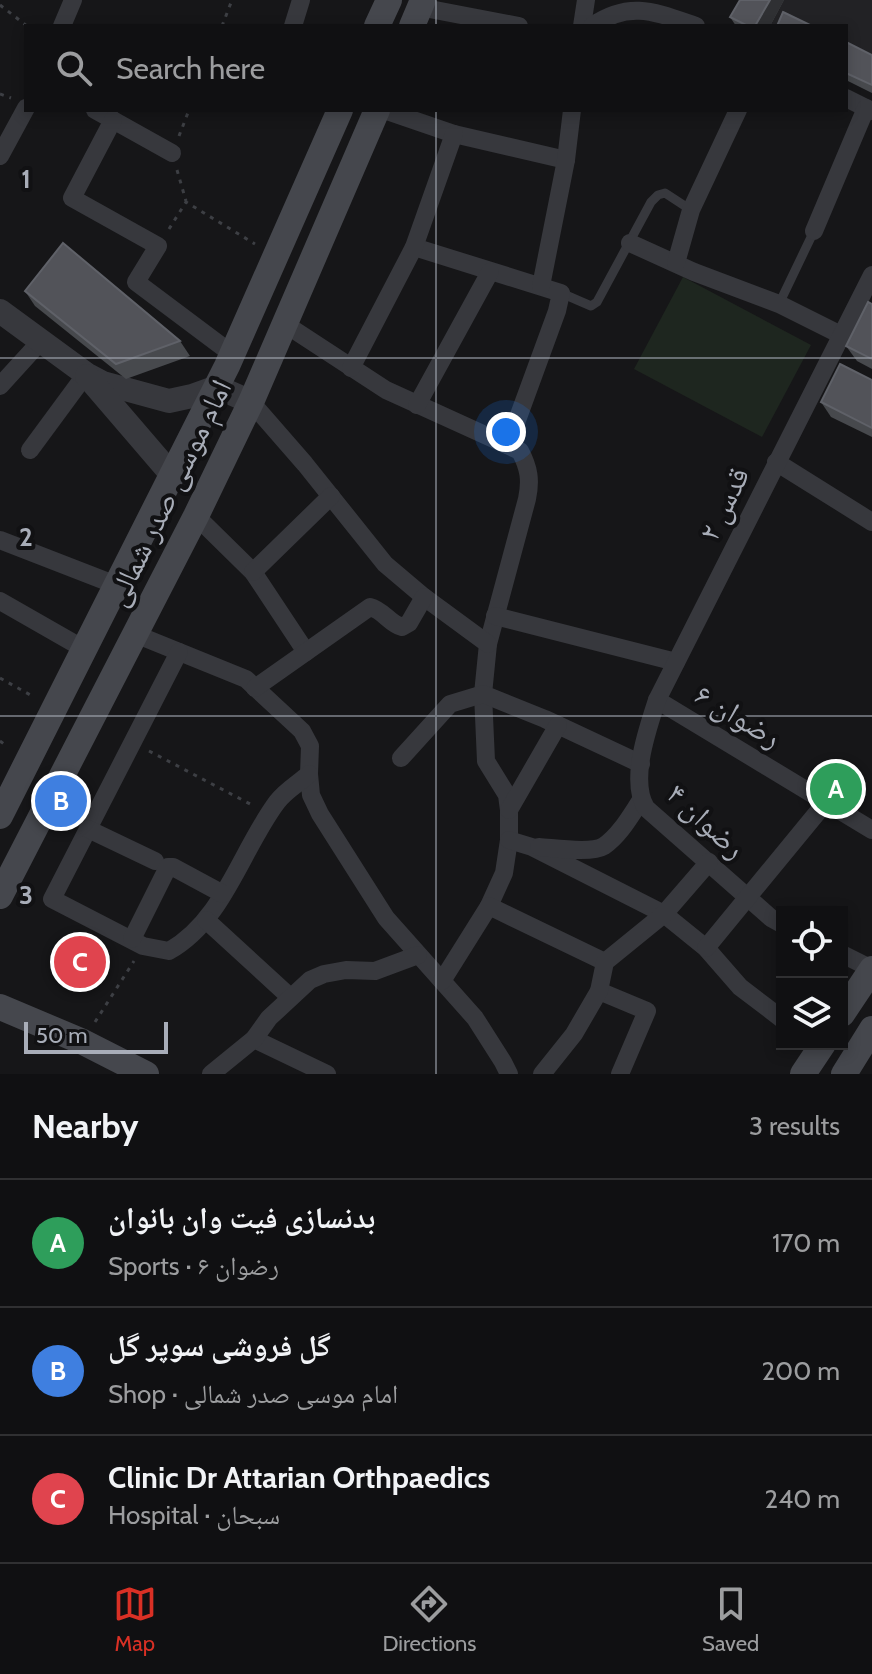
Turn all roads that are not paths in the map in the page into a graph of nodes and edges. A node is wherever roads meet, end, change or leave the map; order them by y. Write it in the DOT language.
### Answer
graph roads {
  1 [pos="73,0"];
  2 [pos="301,0"];
  3 [pos="389,0"];
  4 [pos="586,0"];
  5 [pos="649,5"];
  6 [pos="418,11"];
  7 [pos="63,24"];
  8 [pos="294,24"];
  9 [pos="378,24"];
  10 [pos="506,24"];
  11 [pos="582,24"];
  12 [pos="594,24"];
  13 [pos="692,24"];
  14 [pos="848,99"];
  15 [pos="869,110"];
  16 [pos="24,112"];
  17 [pos="99,112"];
  18 [pos="339,112"];
  19 [pos="376,112"];
  20 [pos="390,112"];
  21 [pos="572,112"];
  22 [pos="737,112"];
  23 [pos="113,120"];
  24 [pos="454,134"];
  25 [pos="172,153"];
  26 [pos="0,156"];
  27 [pos="566,160"];
  28 [pos="691,210"];
  29 [pos="814,231"];
  30 [pos="630,243"];
  31 [pos="414,247"];
  32 [pos="676,263"];
  33 [pos="490,272"];
  34 [pos="872,275"];
  35 [pos="541,286"];
  36 [pos="561,293"];
  37 [pos="779,304"];
  38 [pos="0,311"];
  39 [pos="285,324"];
  40 [pos="841,335"];
  41 [pos="40,342"];
  42 [pos="232,354"];
  43 [pos="351,368"];
  44 [pos="86,374"];
  45 [pos="0,386"];
  46 [pos="217,387"];
  47 [pos="251,402"];
  48 [pos="417,405"];
  49 [pos="508,445"];
  50 [pos="30,450"];
  51 [pos="776,462"];
  52 [pos="172,475"];
  53 [pos="331,496"];
  54 [pos="196,516"];
  55 [pos="872,522"];
  56 [pos="0,540"];
  57 [pos="253,572"];
  58 [pos="116,585"];
  59 [pos="424,597"];
  60 [pos="0,601"];
  61 [pos="495,616"];
  62 [pos="135,634"];
  63 [pos="488,644"];
  64 [pos="84,649"];
  65 [pos="179,652"];
  66 [pos="306,652"];
  67 [pos="676,662"];
  68 [pos="255,688"];
  69 [pos="483,694"];
  70 [pos="657,700"];
  71 [pos="558,725"];
  72 [pos="401,758"];
  73 [pos="641,764"];
  74 [pos="309,774"];
  75 [pos="641,800"];
  76 [pos="826,802"];
  77 [pos="509,810"];
  78 [pos="0,816"];
  79 [pos="88,829"];
  80 [pos="872,830"];
  81 [pos="509,840"];
  82 [pos="532,847"];
  83 [pos="155,861"];
  84 [pos="709,862"];
  85 [pos="223,894"];
  86 [pos="0,896"];
  87 [pos="747,897"];
  88 [pos="489,906"];
  89 [pos="664,914"];
  90 [pos="206,920"];
  91 [pos="776,921"];
  92 [pos="138,943"];
  93 [pos="706,948"];
  94 [pos="418,955"];
  95 [pos="848,957"];
  96 [pos="605,962"];
  97 [pos="872,969"];
  98 [pos="442,981"];
  99 [pos="599,991"];
  100 [pos="290,997"];
  101 [pos="2,1002"];
  102 [pos="848,1005"];
  103 [pos="776,1014"];
  104 [pos="872,1029"];
  105 [pos="254,1039"];
  106 [pos="819,1050"];
  107 [pos="146,1074"];
  108 [pos="211,1074"];
  109 [pos="327,1074"];
  110 [pos="509,1074"];
  111 [pos="542,1074"];
  112 [pos="620,1074"];
  113 [pos="803,1074"];
  114 [pos="844,1074"];
  1 -- 7 [label="street"];
  2 -- 8 [label="street"];
  3 -- 9 [label="main road"];
  4 -- 11 [label="street"];
  5 -- 12 [label="street"];
  5 -- 13 [label="street"];
  6 -- 10 [label="street"];
  14 -- 15 [label="street"];
  15 -- 29 [label="street"];
  16 -- 26 [label="street"];
  17 -- 23 [label="street"];
  18 -- 42 [label="main road, امام موسی صدر شمالی"];
  19 -- 39 [label="main road, امام موسی صدر شمالی"];
  20 -- 24 [label="street"];
  21 -- 27 [label="street"];
  22 -- 28 [label="street"];
  23 -- 25 [label="street"];
  23 -- 42 [label="street"];
  24 -- 27 [label="street"];
  24 -- 31 [label="street"];
  27 -- 35 [label="street"];
  28 -- 30 [label="lane"];
  28 -- 32 [label="street"];
  29 -- 37 [label="lane"];
  30 -- 32 [label="street"];
  30 -- 36 [label="lane"];
  31 -- 33 [label="street"];
  31 -- 43 [label="street"];
  32 -- 37 [label="street"];
  33 -- 35 [label="street"];
  33 -- 48 [label="street"];
  34 -- 40 [label="street, قدس ۲"];
  35 -- 36 [label="street"];
  36 -- 49 [label="street"];
  37 -- 40 [label="street"];
  38 -- 41 [label="street"];
  39 -- 43 [label="street"];
  39 -- 47 [label="main road, امام موسی صدر شمالی"];
  40 -- 51 [label="street, قدس ۲"];
  41 -- 44 [label="street"];
  41 -- 45 [label="street"];
  42 -- 46 [label="main road, امام موسی صدر شمالی"];
  43 -- 48 [label="street"];
  44 -- 46 [label="street"];
  44 -- 50 [label="street"];
  44 -- 52 [label="street"];
  46 -- 47 [label="street"];
  46 -- 52 [label="main road, امام موسی صدر شمالی"];
  47 -- 53 [label="street"];
  47 -- 54 [label="main road, امام موسی صدر شمالی"];
  48 -- 49 [label="street"];
  49 -- 61 [label="street"];
  51 -- 55 [label="street"];
  51 -- 67 [label="street, قدس ۲"];
  52 -- 58 [label="main road, امام موسی صدر شمالی"];
  53 -- 57 [label="street"];
  53 -- 59 [label="street"];
  54 -- 57 [label="street"];
  54 -- 62 [label="main road, امام موسی صدر شمالی"];
  56 -- 58 [label="street"];
  57 -- 66 [label="street"];
  58 -- 64 [label="main road, امام موسی صدر شمالی"];
  59 -- 63 [label="street"];
  59 -- 66 [label="street"];
  60 -- 64 [label="street"];
  61 -- 63 [label="street"];
  61 -- 67 [label="street"];
  62 -- 65 [label="street"];
  62 -- 86 [label="main road, امام موسی صدر شمالی"];
  63 -- 69 [label="street"];
  64 -- 78 [label="main road, امام موسی صدر شمالی"];
  65 -- 68 [label="street"];
  65 -- 79 [label="street"];
  66 -- 68 [label="street"];
  67 -- 70 [label="street, قدس ۲"];
  68 -- 74 [label="street"];
  69 -- 71 [label="street, رضوان ۴"];
  69 -- 72 [label="street"];
  69 -- 77 [label="street"];
  70 -- 73 [label="street, قدس ۲"];
  70 -- 76 [label="street, رضوان ۶"];
  71 -- 73 [label="street, رضوان ۴"];
  71 -- 77 [label="street"];
  73 -- 75 [label="street, رضوان ۴"];
  74 -- 85 [label="street"];
  74 -- 94 [label="street"];
  75 -- 82 [label="street"];
  75 -- 84 [label="street, رضوان ۴"];
  76 -- 80 [label="street, رضوان ۶"];
  76 -- 87 [label="street"];
  77 -- 81 [label="street"];
  79 -- 83 [label="street"];
  79 -- 92 [label="street"];
  81 -- 82 [label="street"];
  81 -- 88 [label="street"];
  82 -- 89 [label="street"];
  84 -- 87 [label="street, رضوان ۴"];
  84 -- 89 [label="street"];
  85 -- 90 [label="street"];
  85 -- 92 [label="street"];
  87 -- 91 [label="street, رضوان ۴"];
  87 -- 93 [label="street"];
  88 -- 96 [label="street"];
  88 -- 98 [label="street"];
  89 -- 93 [label="street"];
  89 -- 96 [label="street"];
  90 -- 92 [label="street"];
  90 -- 100 [label="street"];
  93 -- 103 [label="street"];
  94 -- 98 [label="street"];
  94 -- 100 [label="street"];
  95 -- 97 [label="street"];
  96 -- 99 [label="street"];
  97 -- 102 [label="main road"];
  98 -- 110 [label="street"];
  99 -- 111 [label="street"];
  99 -- 112 [label="street"];
  100 -- 105 [label="street"];
  101 -- 107 [label="main road"];
  104 -- 114 [label="main road"];
  105 -- 108 [label="street"];
  105 -- 109 [label="street"];
  106 -- 113 [label="main road"];
}
